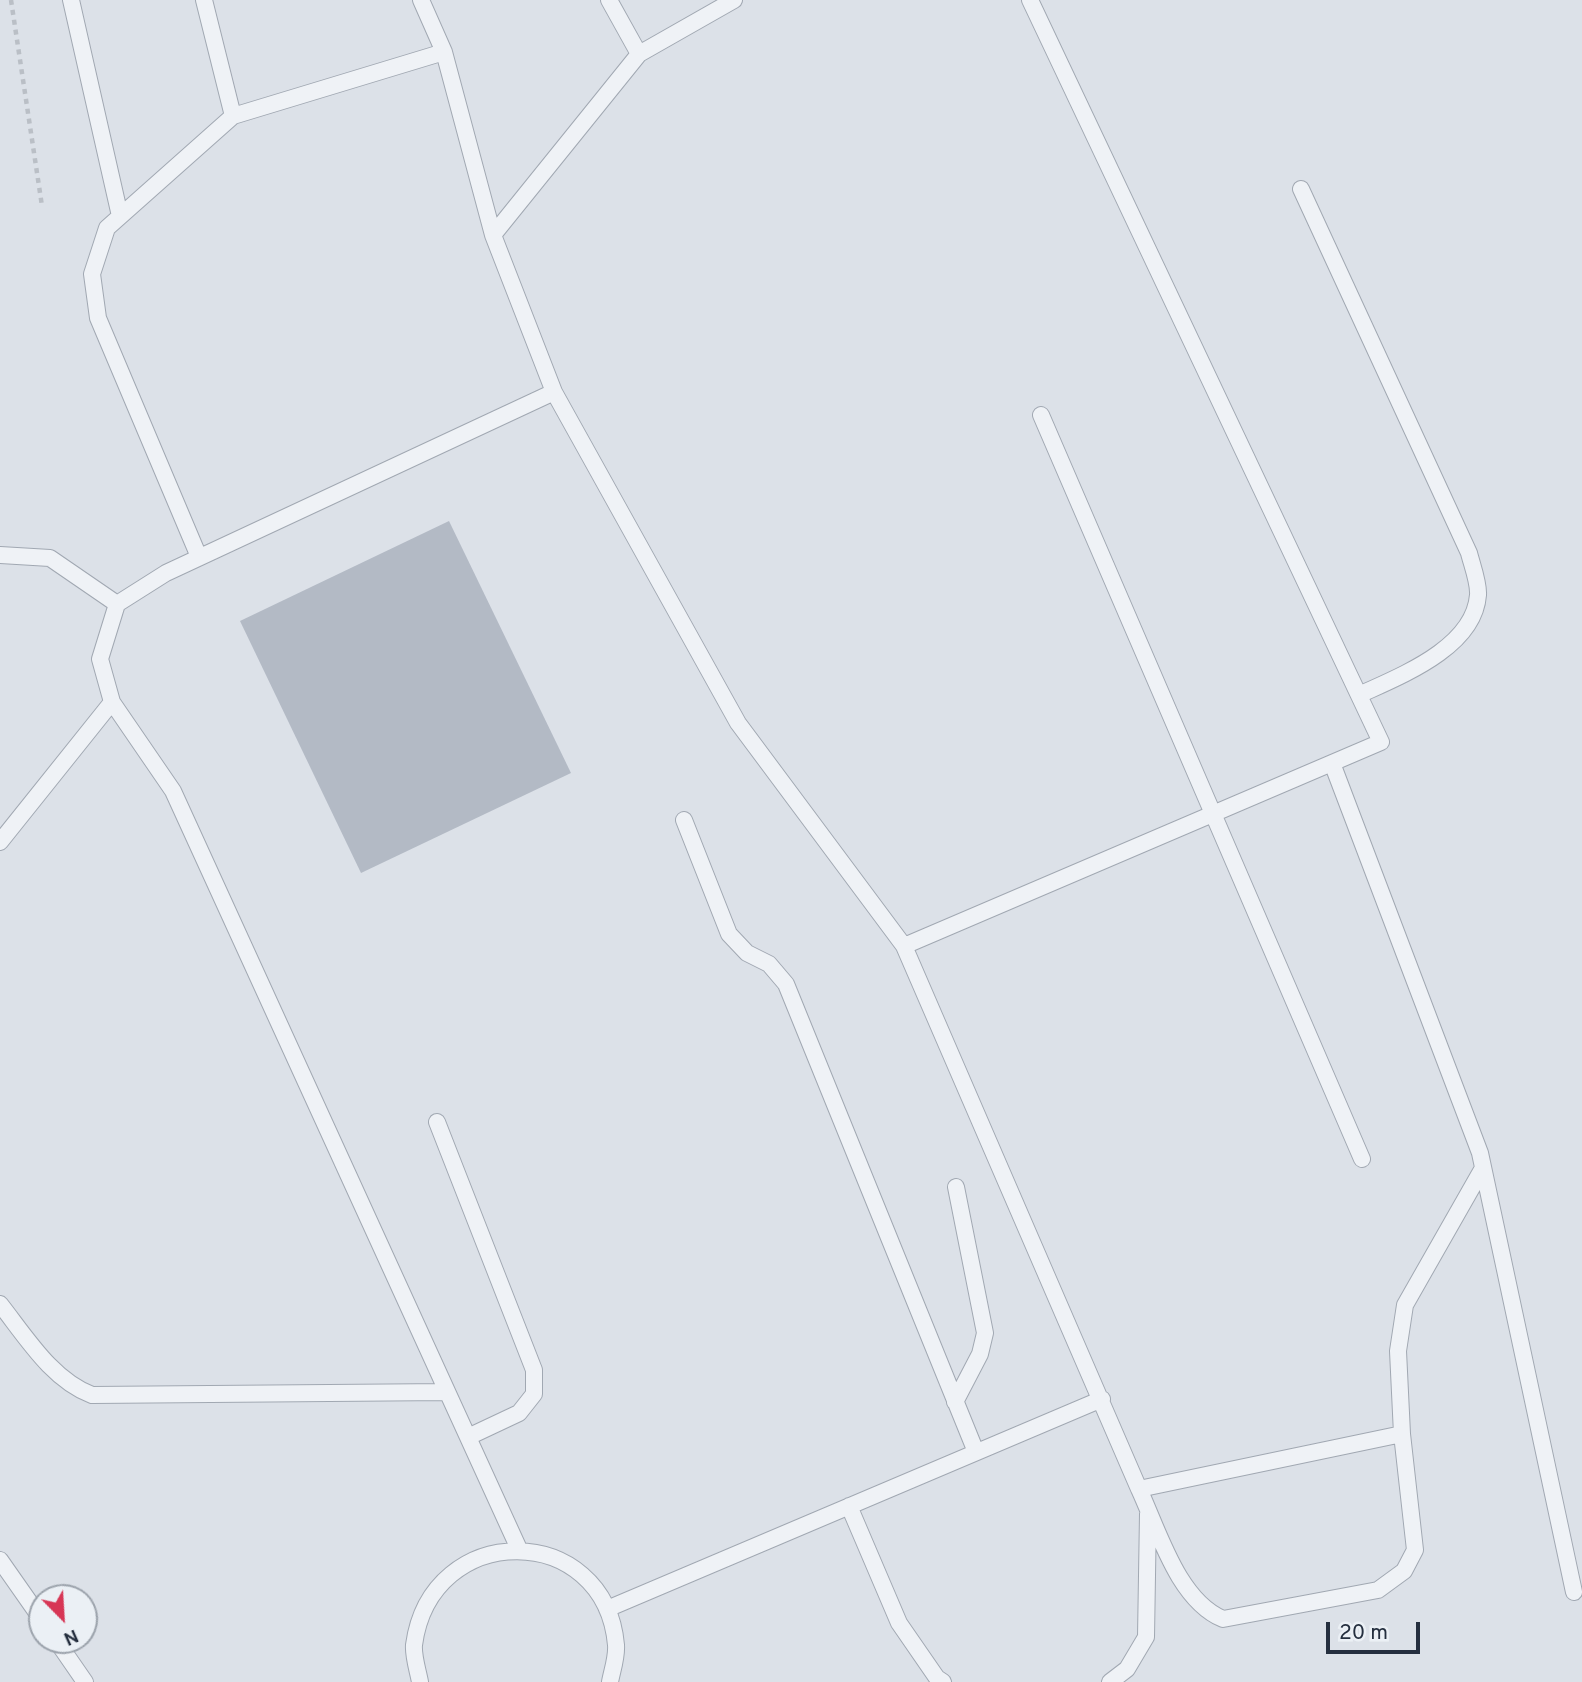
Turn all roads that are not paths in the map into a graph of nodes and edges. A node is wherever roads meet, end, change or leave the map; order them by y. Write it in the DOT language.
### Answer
graph roads {
  1 [pos="71,0"];
  2 [pos="204,0"];
  3 [pos="421,0"];
  4 [pos="609,0"];
  5 [pos="734,0"];
  6 [pos="1030,0"];
  7 [pos="444,52"];
  8 [pos="639,54"];
  9 [pos="233,116"];
  10 [pos="1301,189"];
  11 [pos="120,216"];
  12 [pos="492,235"];
  13 [pos="554,392"];
  14 [pos="1041,415"];
  15 [pos="0,555"];
  16 [pos="199,557"];
  17 [pos="117,604"];
  18 [pos="1359,695"];
  19 [pos="111,702"];
  20 [pos="1332,763"];
  21 [pos="1214,814"];
  22 [pos="684,820"];
  23 [pos="0,842"];
  24 [pos="904,946"];
  25 [pos="437,1122"];
  26 [pos="1362,1158"];
  27 [pos="1483,1168"];
  28 [pos="956,1187"];
  29 [pos="0,1304"];
  30 [pos="447,1392"];
  31 [pos="1102,1399"];
  32 [pos="955,1402"];
  33 [pos="1402,1434"];
  34 [pos="468,1437"];
  35 [pos="976,1452"];
  36 [pos="1139,1489"];
  37 [pos="849,1506"];
  38 [pos="1148,1508"];
  39 [pos="519,1549"];
  40 [pos="0,1560"];
  41 [pos="1574,1592"];
  42 [pos="28,1600"];
  43 [pos="607,1609"];
  44 [pos="66,1654"];
  45 [pos="85,1682"];
  46 [pos="420,1682"];
  47 [pos="610,1682"];
  48 [pos="943,1682"];
  49 [pos="1110,1682"];
  1 -- 11 [label="lane"];
  2 -- 9 [label="lane"];
  3 -- 7 [label="lane"];
  4 -- 8 [label="lane"];
  5 -- 8 [label="lane"];
  6 -- 18 [label="lane"];
  7 -- 9 [label="lane"];
  7 -- 12 [label="lane"];
  8 -- 12 [label="lane"];
  9 -- 11 [label="lane"];
  10 -- 18 [label="lane"];
  11 -- 16 [label="lane"];
  12 -- 13 [label="lane"];
  13 -- 16 [label="lane"];
  13 -- 24 [label="lane"];
  14 -- 21 [label="lane"];
  15 -- 17 [label="lane"];
  16 -- 17 [label="lane"];
  17 -- 19 [label="lane"];
  18 -- 20 [label="lane"];
  19 -- 23 [label="lane"];
  19 -- 30 [label="lane"];
  20 -- 21 [label="lane"];
  20 -- 27 [label="lane"];
  21 -- 24 [label="lane"];
  21 -- 26 [label="lane"];
  22 -- 32 [label="lane"];
  24 -- 31 [label="lane"];
  25 -- 34 [label="lane"];
  27 -- 33 [label="lane"];
  27 -- 41 [label="lane"];
  28 -- 32 [label="lane"];
  29 -- 30 [label="lane"];
  30 -- 34 [label="lane"];
  31 -- 35 [label="lane"];
  31 -- 36 [label="lane"];
  32 -- 35 [label="lane"];
  33 -- 36 [label="lane"];
  33 -- 38 [label="lane"];
  34 -- 39 [label="lane"];
  35 -- 37 [label="lane"];
  36 -- 38 [label="lane"];
  37 -- 43 [label="lane"];
  37 -- 48 [label="lane"];
  38 -- 49 [label="lane"];
  39 -- 43 [label="lane"];
  39 -- 46 [label="lane"];
  40 -- 42 [label="lane"];
  43 -- 47 [label="lane"];
  44 -- 45 [label="lane"];
}
